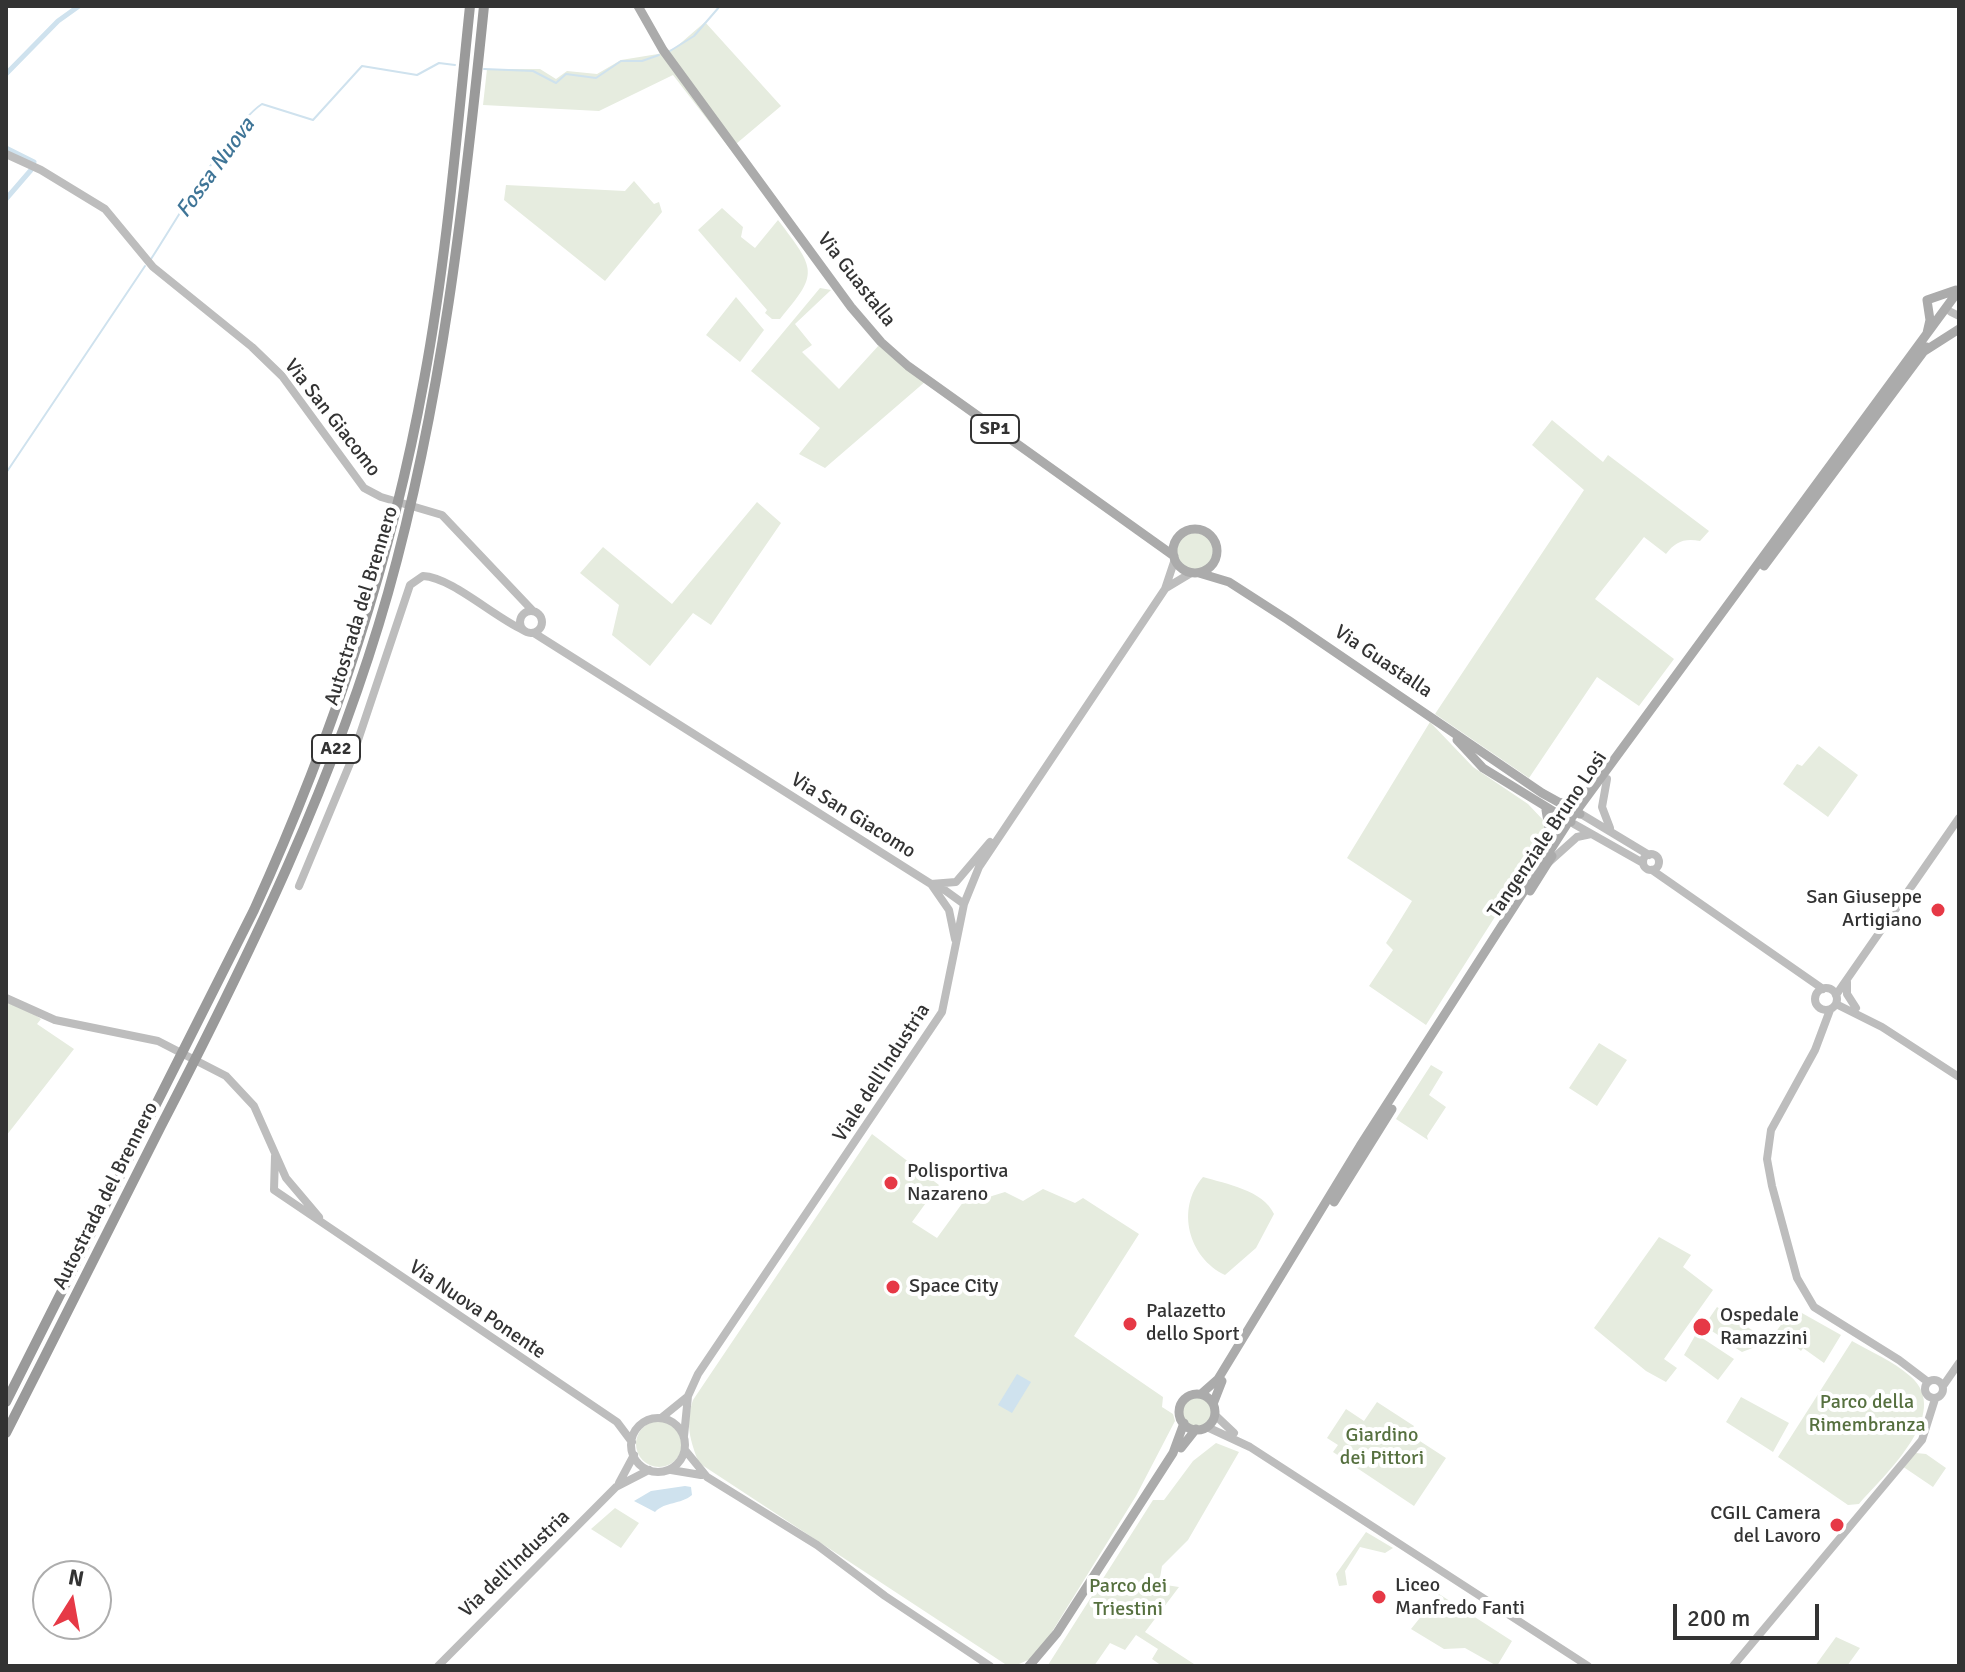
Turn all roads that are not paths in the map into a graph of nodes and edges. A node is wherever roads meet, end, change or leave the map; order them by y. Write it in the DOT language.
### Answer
graph roads {
  1 [pos="470,6"];
  2 [pos="484,6"];
  3 [pos="638,6"];
  4 [pos="6,154"];
  5 [pos="1959,289"];
  6 [pos="1959,301"];
  7 [pos="1952,313"];
  8 [pos="1959,329"];
  9 [pos="1926,338"];
  10 [pos="1923,352"];
  11 [pos="1180,536"];
  12 [pos="1150,539"];
  13 [pos="1174,558"];
  14 [pos="1215,560"];
  15 [pos="1195,573"];
  16 [pos="1229,582"];
  17 [pos="1165,589"];
  18 [pos="526,614"];
  19 [pos="500,620"];
  20 [pos="543,625"];
  21 [pos="523,630"];
  22 [pos="534,633"];
  23 [pos="557,645"];
  24 [pos="1436,720"];
  25 [pos="1617,756"];
  26 [pos="1490,757"];
  27 [pos="1483,768"];
  28 [pos="1607,779"];
  29 [pos="1529,784"];
  30 [pos="1522,795"];
  31 [pos="1556,802"];
  32 [pos="1546,810"];
  33 [pos="1578,813"];
  34 [pos="1959,818"];
  35 [pos="1571,822"];
  36 [pos="1004,826"];
  37 [pos="1614,831"];
  38 [pos="1598,836"];
  39 [pos="1649,855"];
  40 [pos="1643,863"];
  41 [pos="1547,864"];
  42 [pos="1655,867"];
  43 [pos="1537,868"];
  44 [pos="935,885"];
  45 [pos="299,886"];
  46 [pos="943,899"];
  47 [pos="964,904"];
  48 [pos="957,947"];
  49 [pos="1847,981"];
  50 [pos="6,998"];
  51 [pos="1827,998"];
  52 [pos="1856,1008"];
  53 [pos="1882,1027"];
  54 [pos="1959,1077"];
  55 [pos="275,1156"];
  56 [pos="322,1222"];
  57 [pos="1959,1363"];
  58 [pos="1928,1382"];
  59 [pos="1943,1386"];
  60 [pos="1201,1394"];
  61 [pos="688,1396"];
  62 [pos="1932,1398"];
  63 [pos="6,1402"];
  64 [pos="1213,1404"];
  65 [pos="1215,1415"];
  66 [pos="660,1418"];
  67 [pos="617,1422"];
  68 [pos="642,1423"];
  69 [pos="1184,1423"];
  70 [pos="1207,1427"];
  71 [pos="1196,1429"];
  72 [pos="6,1433"];
  73 [pos="684,1436"];
  74 [pos="632,1442"];
  75 [pos="1250,1447"];
  76 [pos="685,1450"];
  77 [pos="634,1455"];
  78 [pos="649,1470"];
  79 [pos="667,1470"];
  80 [pos="707,1477"];
  81 [pos="616,1487"];
  82 [pos="438,1666"];
  83 [pos="989,1666"];
  84 [pos="1029,1666"];
  85 [pos="1040,1666"];
  86 [pos="1588,1666"];
  87 [pos="1733,1666"];
  1 -- 63 [label="highway, Autostrada del Brennero / A22"];
  2 -- 72 [label="highway, Autostrada del Brennero / A22"];
  3 -- 12 [label="main road, Via Guastalla / SP1"];
  4 -- 18 [label="street, Via San Giacomo"];
  5 -- 7 [label="main road"];
  5 -- 9 [label="main road"];
  6 -- 7 [label="main road"];
  7 -- 9 [label="main road, Tangenziale Bruno Losi"];
  7 -- 10 [label="main road, Tangenziale Bruno Losi"];
  8 -- 10 [label="main road"];
  9 -- 25 [label="main road, Tangenziale Bruno Losi"];
  10 -- 28 [label="main road, Tangenziale Bruno Losi"];
  11 -- 12 [label="main road"];
  11 -- 13 [label="main road"];
  11 -- 14 [label="main road"];
  12 -- 13 [label="main road, Via Guastalla / SP1"];
  13 -- 15 [label="main road"];
  13 -- 17 [label="street, Viale dell'Industria"];
  14 -- 15 [label="main road"];
  14 -- 16 [label="main road, Via Guastalla"];
  15 -- 16 [label="main road, Via Guastalla"];
  15 -- 17 [label="street, Viale dell'Industria"];
  16 -- 24 [label="main road, Via Guastalla"];
  17 -- 36 [label="street, Viale dell'Industria"];
  18 -- 19 [label="street"];
  18 -- 20 [label="street, Via San Giacomo"];
  18 -- 21 [label="street"];
  19 -- 21 [label="street, Via San Giacomo"];
  19 -- 45 [label="street, Via San Giacomo"];
  20 -- 22 [label="street"];
  20 -- 23 [label="street, Via San Giacomo"];
  21 -- 22 [label="street, Via San Giacomo"];
  22 -- 23 [label="street, Via San Giacomo"];
  23 -- 44 [label="street, Via San Giacomo"];
  24 -- 26 [label="main road, Via Guastalla"];
  24 -- 27 [label="main road, Via Guastalla"];
  25 -- 31 [label="main road"];
  25 -- 33 [label="main road, Tangenziale Bruno Losi"];
  26 -- 27 [label="main road"];
  26 -- 29 [label="main road, Via Guastalla"];
  27 -- 30 [label="main road, Via Guastalla"];
  28 -- 33 [label="main road, Tangenziale Bruno Losi"];
  28 -- 37 [label="street"];
  29 -- 30 [label="main road"];
  29 -- 31 [label="main road, Via Guastalla"];
  30 -- 32 [label="main road, Via Guastalla"];
  31 -- 33 [label="main road, Via Guastalla"];
  32 -- 35 [label="main road, Via Guastalla"];
  32 -- 43 [label="main road"];
  33 -- 35 [label="main road, Tangenziale Bruno Losi"];
  33 -- 37 [label="street, Via Guastalla"];
  34 -- 49 [label="street"];
  35 -- 38 [label="street, Via Guastalla"];
  35 -- 41 [label="main road, Tangenziale Bruno Losi"];
  35 -- 43 [label="main road, Tangenziale Bruno Losi"];
  36 -- 44 [label="street"];
  36 -- 47 [label="street, Viale dell'Industria"];
  37 -- 39 [label="street, Via Guastalla"];
  38 -- 40 [label="street, Via Guastalla"];
  38 -- 41 [label="street"];
  39 -- 40 [label="street"];
  39 -- 42 [label="street, Via Guastalla"];
  40 -- 42 [label="street, Via Guastalla"];
  41 -- 64 [label="main road, Tangenziale Bruno Losi"];
  42 -- 51 [label="street"];
  43 -- 60 [label="main road, Tangenziale Bruno Losi"];
  44 -- 46 [label="street, Via San Giacomo"];
  44 -- 47 [label="street, Via San Giacomo"];
  46 -- 47 [label="street"];
  46 -- 48 [label="street, Via San Giacomo"];
  47 -- 48 [label="street, Viale dell'Industria"];
  48 -- 61 [label="street, Viale dell'Industria"];
  49 -- 51 [label="street"];
  49 -- 52 [label="street"];
  50 -- 55 [label="street, Via Nuova Ponente"];
  51 -- 52 [label="street"];
  51 -- 53 [label="street"];
  51 -- 58 [label="street"];
  52 -- 53 [label="street"];
  53 -- 54 [label="street"];
  55 -- 56 [label="street, Via Nuova Ponente"];
  55 -- 56 [label="street, Via Nuova Ponente"];
  56 -- 67 [label="street, Via Nuova Ponente"];
  57 -- 59 [label="street"];
  58 -- 59 [label="street"];
  58 -- 62 [label="street"];
  59 -- 62 [label="street"];
  60 -- 64 [label="main road"];
  60 -- 69 [label="main road"];
  61 -- 66 [label="street, Viale dell'Industria"];
  61 -- 73 [label="street, Viale dell'Industria"];
  62 -- 87 [label="street"];
  64 -- 65 [label="main road"];
  65 -- 70 [label="main road"];
  65 -- 75 [label="street"];
  66 -- 68 [label="street"];
  66 -- 73 [label="street"];
  67 -- 68 [label="street"];
  67 -- 74 [label="street, Via Nuova Ponente"];
  68 -- 74 [label="street"];
  69 -- 71 [label="main road"];
  69 -- 84 [label="main road"];
  70 -- 71 [label="main road"];
  70 -- 75 [label="street"];
  71 -- 85 [label="main road"];
  73 -- 76 [label="street"];
  74 -- 77 [label="street"];
  75 -- 86 [label="street"];
  76 -- 79 [label="street"];
  76 -- 80 [label="street"];
  77 -- 78 [label="street"];
  77 -- 81 [label="street, Via dell'Industria"];
  78 -- 79 [label="street"];
  78 -- 81 [label="street, Via dell'Industria"];
  79 -- 80 [label="street"];
  80 -- 83 [label="street"];
  81 -- 82 [label="street, Via dell'Industria"];
}
